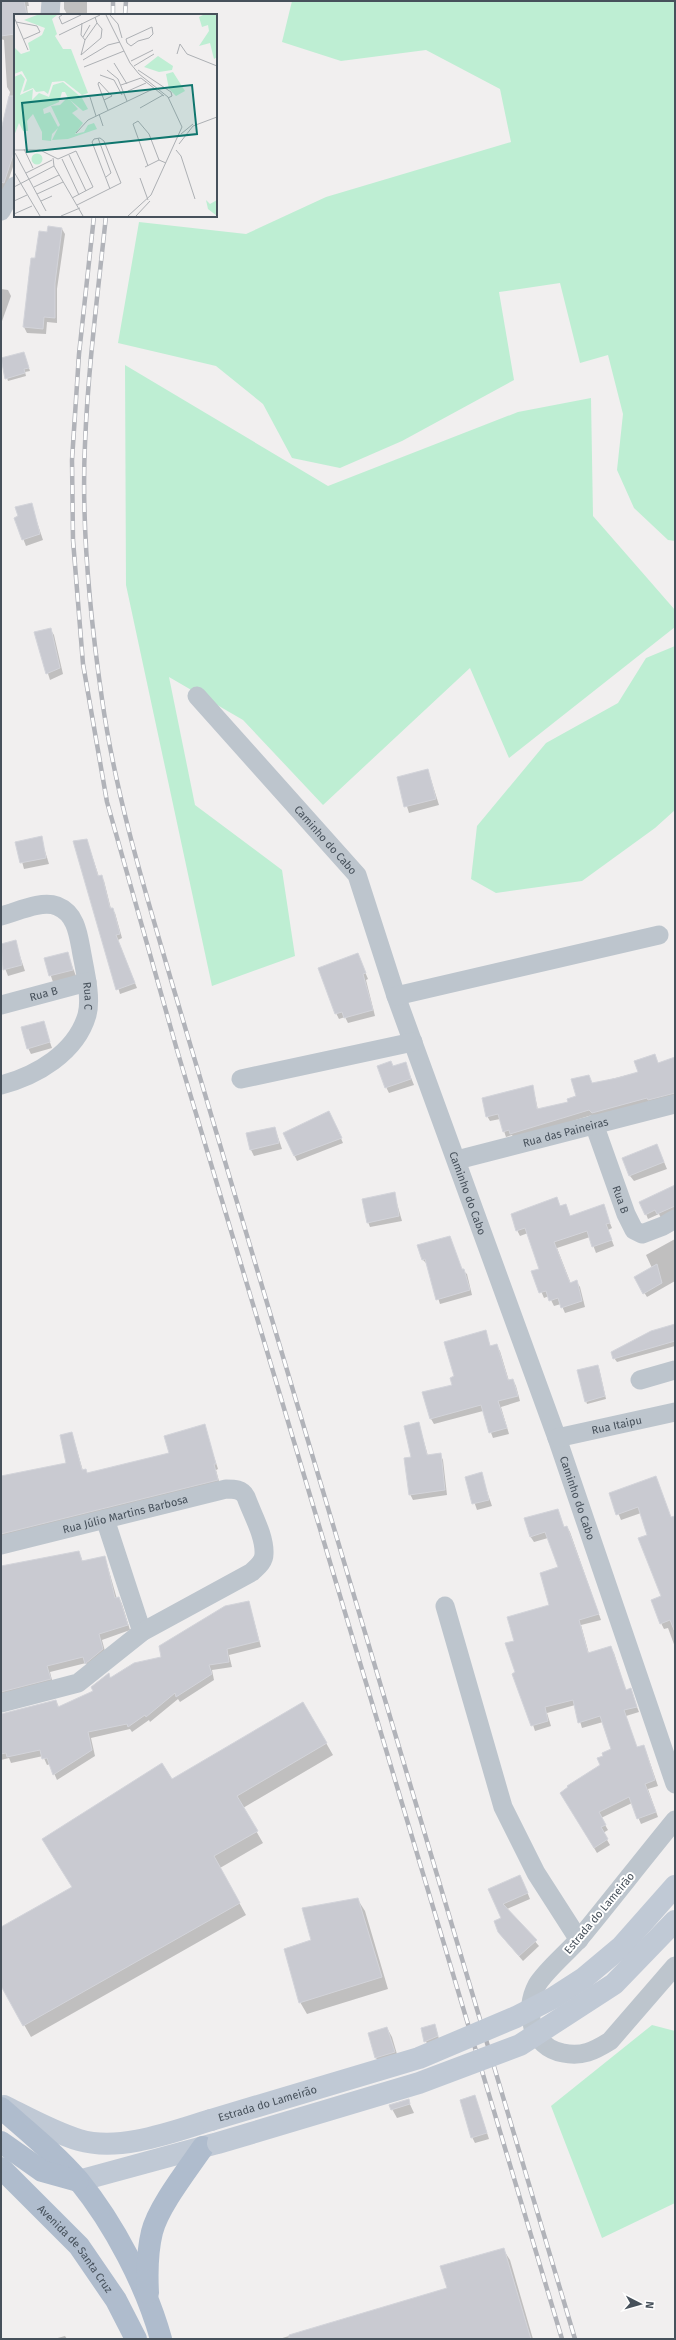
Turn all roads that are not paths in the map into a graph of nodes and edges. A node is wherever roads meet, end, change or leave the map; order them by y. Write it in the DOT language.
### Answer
graph roads {
  1 [pos="51,1"];
  2 [pos="50,14"];
  3 [pos="14,188"];
  4 [pos="1,211"];
  5 [pos="197,696"];
  6 [pos="1,916"];
  7 [pos="659,935"];
  8 [pos="87,982"];
  9 [pos="396,996"];
  10 [pos="1,1005"];
  11 [pos="413,1042"];
  12 [pos="241,1079"];
  13 [pos="1,1085"];
  14 [pos="675,1104"];
  15 [pos="594,1124"];
  16 [pos="457,1160"];
  17 [pos="675,1219"];
  18 [pos="675,1370"];
  19 [pos="640,1380"];
  20 [pos="675,1412"];
  21 [pos="557,1438"];
  22 [pos="105,1519"];
  23 [pos="1,1545"];
  24 [pos="445,1606"];
  25 [pos="142,1632"];
  26 [pos="1,1703"];
  27 [pos="667,1741"];
  28 [pos="675,1784"];
  29 [pos="675,1820"];
  30 [pos="675,1886"];
  31 [pos="675,1921"];
  32 [pos="579,1940"];
  33 [pos="675,1966"];
  34 [pos="1,2105"];
  35 [pos="1,2108"];
  36 [pos="1,2142"];
  37 [pos="210,2145"];
  38 [pos="1,2168"];
  39 [pos="78,2181"];
  40 [pos="148,2301"];
  41 [pos="136,2339"];
  42 [pos="161,2339"];
  1 -- 2 [label="street"];
  3 -- 4 [label="street"];
  5 -- 9 [label="street, Caminho do Cabo"];
  6 -- 8 [label="street, Rua C"];
  7 -- 9 [label="street"];
  8 -- 10 [label="street, Rua B"];
  8 -- 13 [label="street, Rua C"];
  9 -- 11 [label="street, Caminho do Cabo"];
  11 -- 12 [label="street"];
  11 -- 16 [label="street, Caminho do Cabo"];
  14 -- 15 [label="street, Rua das Paineiras"];
  15 -- 16 [label="street, Rua das Paineiras"];
  15 -- 17 [label="street, Rua B"];
  16 -- 21 [label="street, Caminho do Cabo"];
  18 -- 19 [label="street"];
  20 -- 21 [label="street, Rua Itaipu"];
  21 -- 27 [label="street, Caminho do Cabo"];
  22 -- 23 [label="street, Rua Júlio Martins Barbosa"];
  22 -- 25 [label="street"];
  22 -- 25 [label="street, Rua Júlio Martins Barbosa"];
  24 -- 32 [label="street"];
  25 -- 26 [label="street"];
  27 -- 28 [label="street, Caminho do Cabo"];
  29 -- 32 [label="street, Estrada do Lameirão"];
  30 -- 34 [label="main road, Estrada do Lameirão, bridge"];
  31 -- 37 [label="main road, bridge"];
  32 -- 33 [label="street, Estrada do Lameirão"];
  35 -- 39 [label="main road"];
  36 -- 39 [label="main road"];
  37 -- 39 [label="main road"];
  37 -- 40 [label="main road"];
  38 -- 41 [label="main road, Avenida de Santa Cruz"];
  39 -- 40 [label="main road"];
  40 -- 42 [label="main road"];
}
